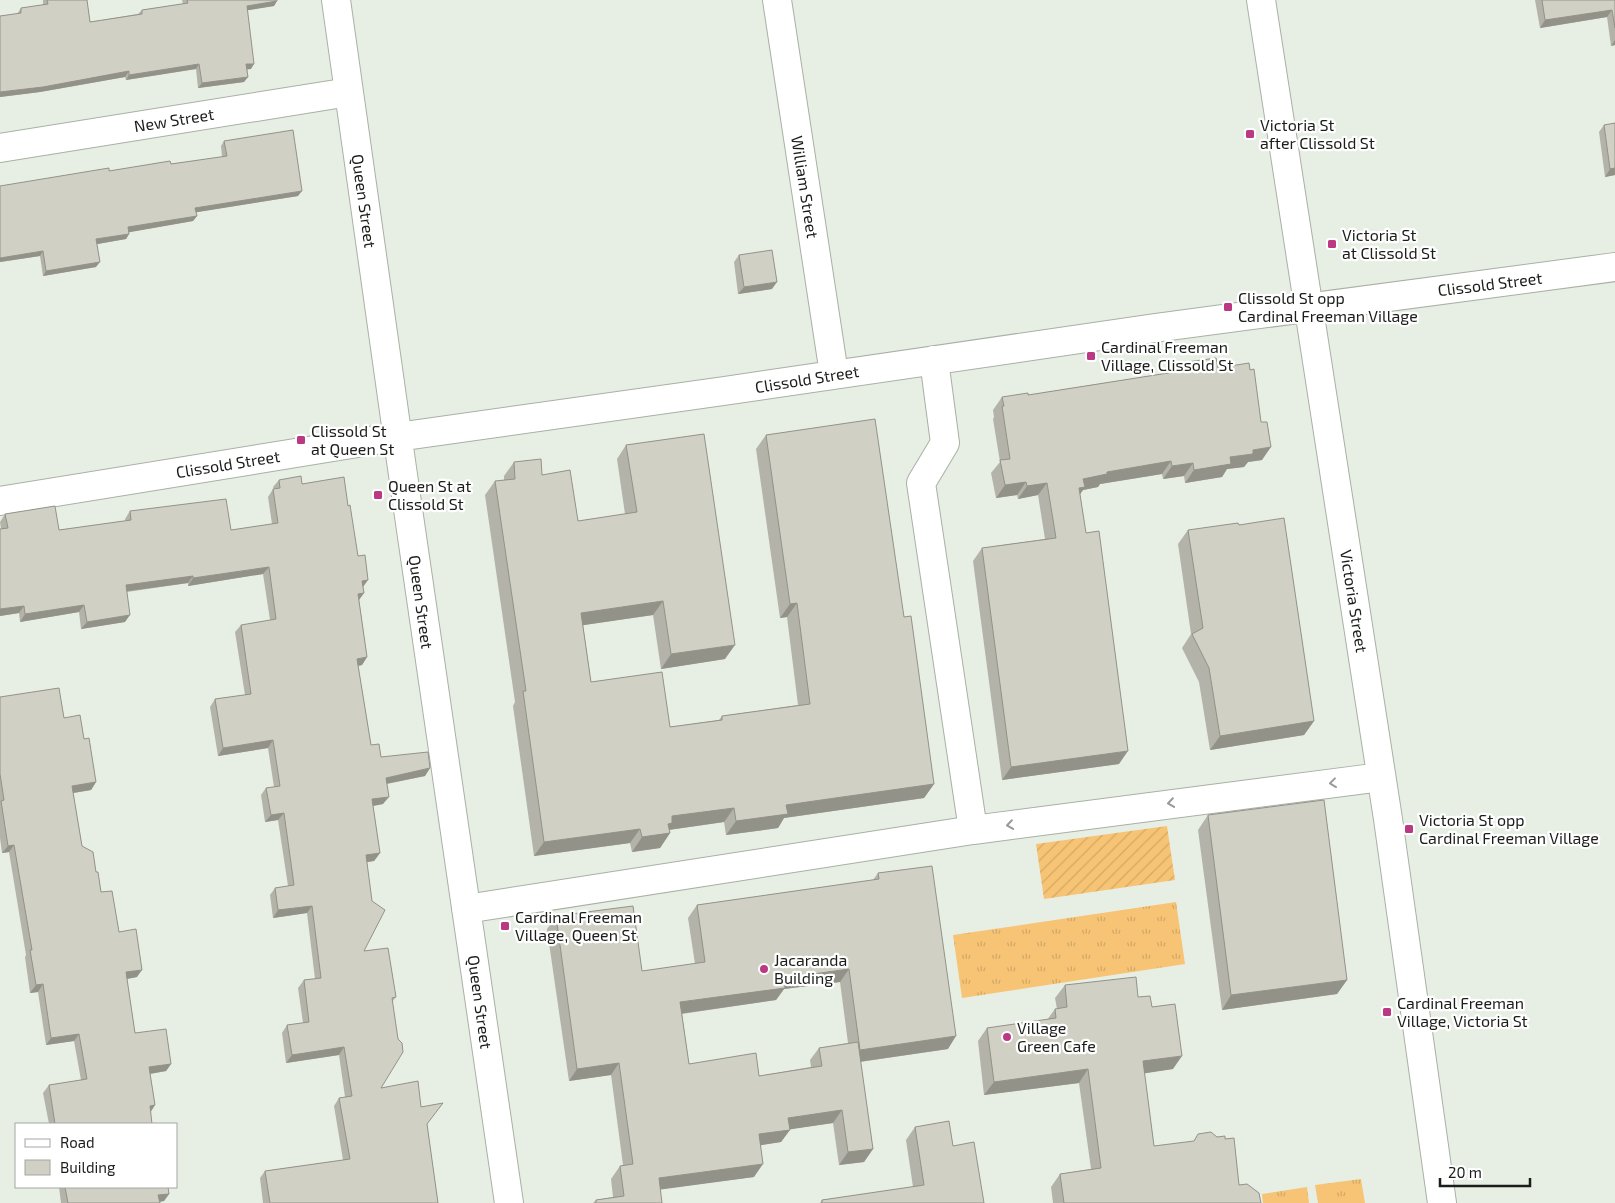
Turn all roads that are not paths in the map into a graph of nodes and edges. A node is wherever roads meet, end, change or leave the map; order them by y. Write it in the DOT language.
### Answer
graph roads {
  1 [pos="336,0"];
  2 [pos="776,0"];
  3 [pos="1261,0"];
  4 [pos="349,92"];
  5 [pos="0,148"];
  6 [pos="1615,267"];
  7 [pos="1309,307"];
  8 [pos="934,360"];
  9 [pos="834,374"];
  10 [pos="398,438"];
  11 [pos="0,501"];
  12 [pos="1381,777"];
  13 [pos="973,830"];
  14 [pos="466,909"];
  15 [pos="509,1203"];
  16 [pos="1442,1203"];
  1 -- 4 [label="street, Queen Street"];
  2 -- 9 [label="street, William Street"];
  3 -- 7 [label="street, Victoria Street"];
  4 -- 5 [label="street, New Street"];
  4 -- 10 [label="street, Queen Street"];
  6 -- 7 [label="street, Clissold Street"];
  7 -- 8 [label="street, Clissold Street"];
  7 -- 12 [label="street, Victoria Street"];
  8 -- 9 [label="street, Clissold Street"];
  8 -- 13 [label="street"];
  9 -- 10 [label="street, Clissold Street"];
  10 -- 11 [label="street, Clissold Street"];
  10 -- 14 [label="street, Queen Street"];
  12 -- 13 [label="street, one-way"];
  12 -- 16 [label="street, Victoria Street"];
  13 -- 14 [label="street"];
  14 -- 15 [label="street, Queen Street"];
}
